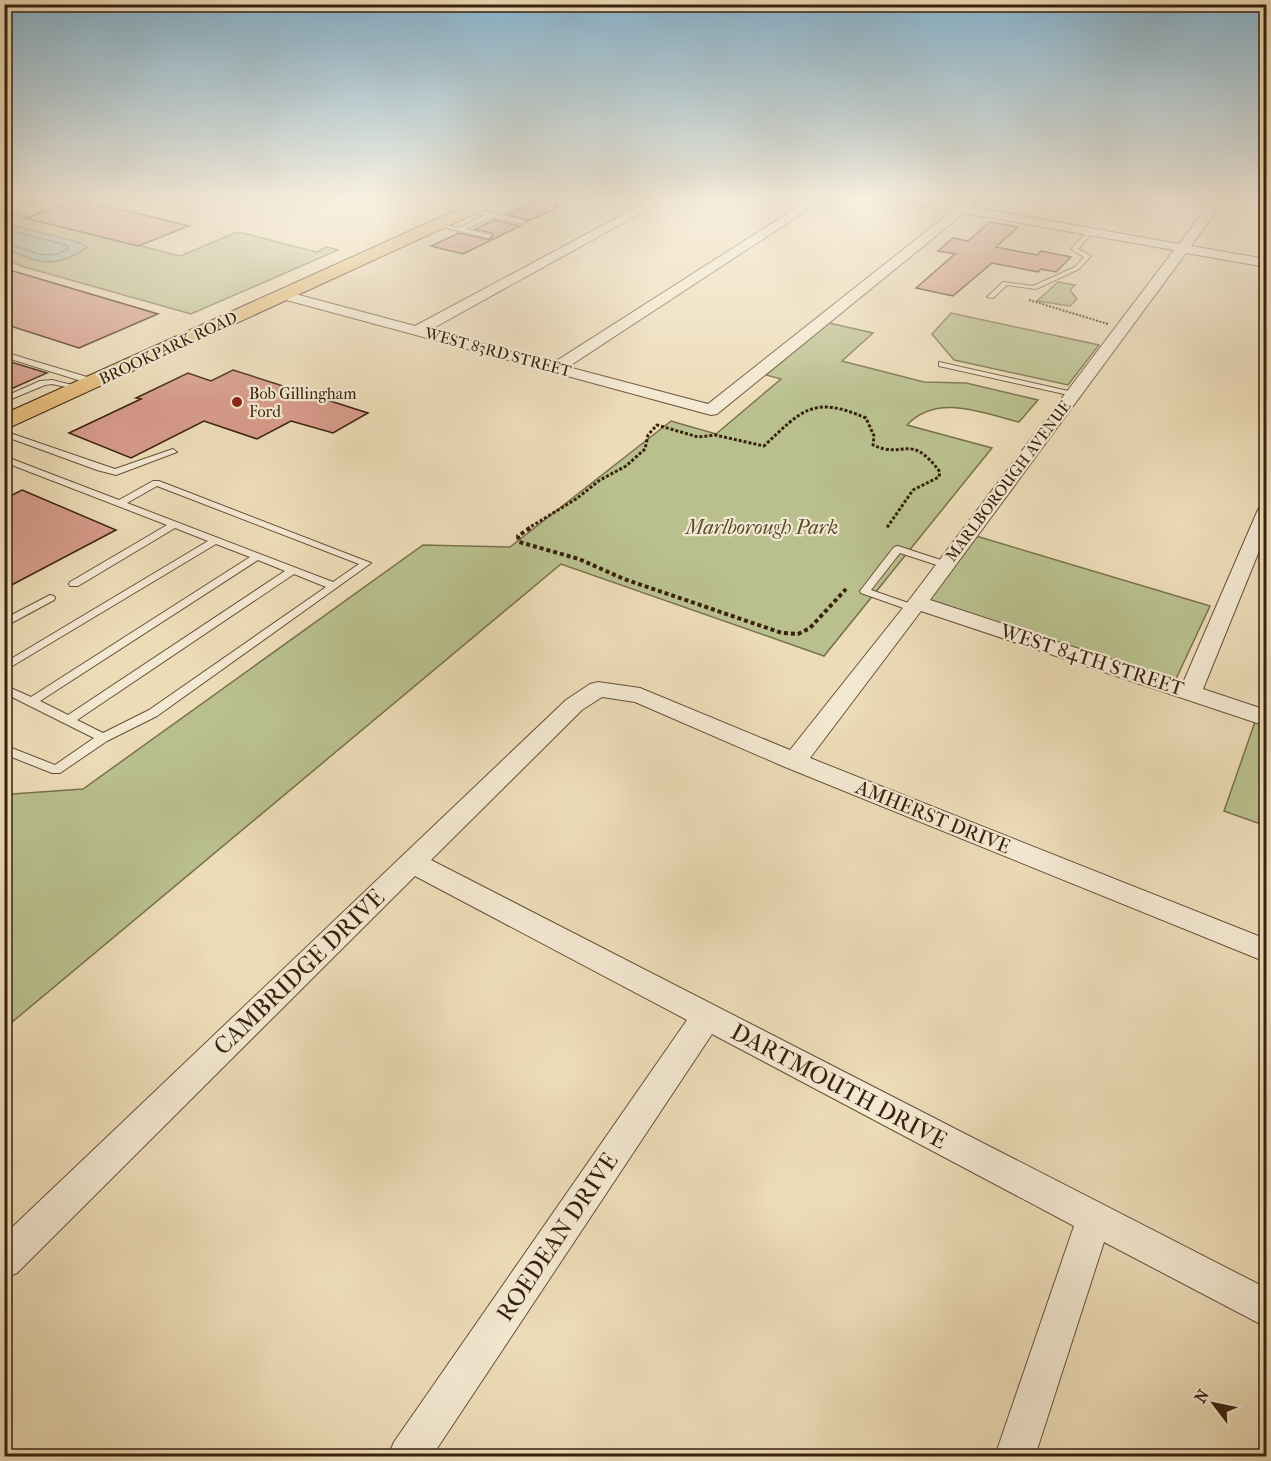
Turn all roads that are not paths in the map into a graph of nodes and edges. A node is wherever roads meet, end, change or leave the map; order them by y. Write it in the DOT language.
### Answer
graph roads {
  1 [pos="345,267"];
  2 [pos="534,267"];
  3 [pos="712,267"];
  4 [pos="888,267"];
  5 [pos="1078,267"];
  6 [pos="1168,267"];
  7 [pos="284,295"];
  8 [pos="991,297"];
  9 [pos="418,330"];
  10 [pos="4,354"];
  11 [pos="942,364"];
  12 [pos="555,368"];
  13 [pos="87,385"];
  14 [pos="1073,394"];
  15 [pos="4,400"];
  16 [pos="5,424"];
  17 [pos="172,452"];
  18 [pos="5,459"];
  19 [pos="122,502"];
  20 [pos="1266,512"];
  21 [pos="176,524"];
  22 [pos="216,540"];
  23 [pos="258,556"];
  24 [pos="946,565"];
  25 [pos="293,570"];
  26 [pos="74,584"];
  27 [pos="334,586"];
  28 [pos="50,598"];
  29 [pos="915,605"];
  30 [pos="4,624"];
  31 [pos="4,668"];
  32 [pos="4,688"];
  33 [pos="598,689"];
  34 [pos="1190,693"];
  35 [pos="32,701"];
  36 [pos="1266,718"];
  37 [pos="69,720"];
  38 [pos="103,738"];
  39 [pos="4,749"];
  40 [pos="794,761"];
  41 [pos="411,862"];
  42 [pos="1266,951"];
  43 [pos="706,1017"];
  44 [pos="1094,1219"];
  45 [pos="4,1260"];
  46 [pos="1266,1308"];
  47 [pos="408,1456"];
  48 [pos="1015,1456"];
  1 -- 7 [label="main road, BROOKPARK ROAD"];
  2 -- 9 [label="street"];
  3 -- 12 [label="street"];
  4 -- 12 [label="street, WEST 83RD STREET"];
  5 -- 8 [label="lane"];
  6 -- 14 [label="street, MARLBOROUGH AVENUE"];
  7 -- 9 [label="street, WEST 83RD STREET"];
  7 -- 13 [label="main road, BROOKPARK ROAD"];
  9 -- 12 [label="street, WEST 83RD STREET"];
  10 -- 13 [label="lane"];
  11 -- 14 [label="lane"];
  13 -- 15 [label="lane"];
  13 -- 16 [label="main road, BROOKPARK ROAD"];
  14 -- 24 [label="street, MARLBOROUGH AVENUE"];
  16 -- 17 [label="lane"];
  18 -- 19 [label="lane"];
  19 -- 21 [label="lane"];
  19 -- 27 [label="lane"];
  20 -- 34 [label="street"];
  21 -- 22 [label="lane"];
  21 -- 26 [label="lane"];
  22 -- 23 [label="lane"];
  22 -- 31 [label="lane"];
  23 -- 25 [label="lane"];
  23 -- 35 [label="lane"];
  24 -- 29 [label="street, MARLBOROUGH AVENUE"];
  24 -- 29 [label="lane"];
  25 -- 27 [label="lane"];
  25 -- 37 [label="lane"];
  27 -- 38 [label="lane"];
  28 -- 30 [label="lane"];
  29 -- 34 [label="street, WEST 84TH STREET"];
  29 -- 40 [label="street, MARLBOROUGH AVENUE"];
  32 -- 35 [label="lane"];
  33 -- 40 [label="street, AMHERST DRIVE"];
  33 -- 41 [label="street, CAMBRIDGE DRIVE"];
  34 -- 36 [label="street, WEST 84TH STREET"];
  35 -- 37 [label="lane"];
  37 -- 38 [label="lane"];
  38 -- 39 [label="lane"];
  40 -- 42 [label="street, AMHERST DRIVE"];
  41 -- 43 [label="street, DARTMOUTH DRIVE"];
  41 -- 45 [label="street, CAMBRIDGE DRIVE"];
  43 -- 44 [label="street, DARTMOUTH DRIVE"];
  43 -- 47 [label="street, ROEDEAN DRIVE"];
  44 -- 46 [label="street, DARTMOUTH DRIVE"];
  44 -- 48 [label="street"];
}
